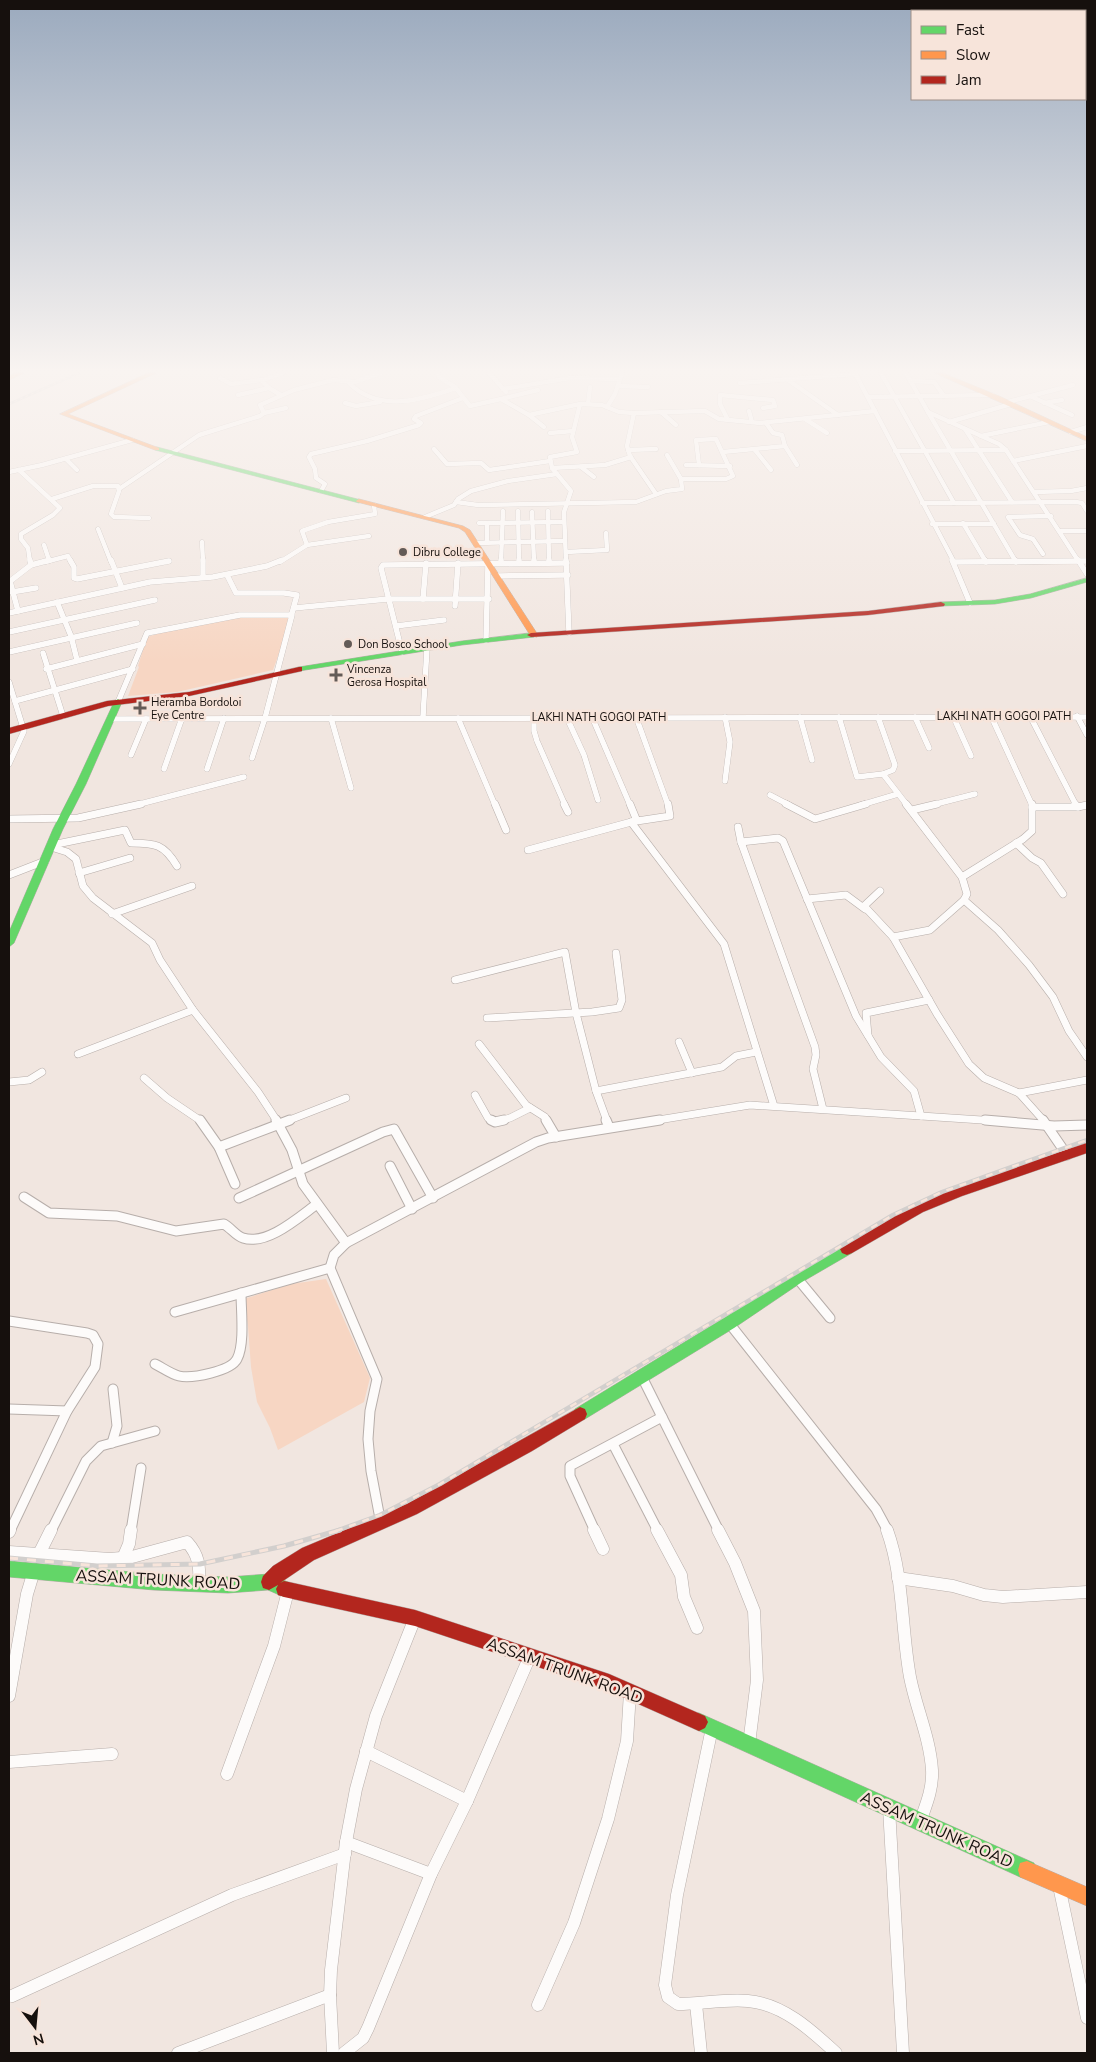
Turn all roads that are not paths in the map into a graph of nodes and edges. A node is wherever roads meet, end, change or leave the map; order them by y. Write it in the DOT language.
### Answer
graph roads {
  1 [pos="22,469"];
  2 [pos="149,469"];
  3 [pos="233,469"];
  4 [pos="315,469"];
  5 [pos="553,469"];
  6 [pos="585,469"];
  7 [pos="639,469"];
  8 [pos="676,469"];
  9 [pos="731,469"];
  10 [pos="904,469"];
  11 [pos="934,469"];
  12 [pos="962,469"];
  13 [pos="991,469"];
  14 [pos="1019,469"];
  15 [pos="19,470"];
  16 [pos="9,472"];
  17 [pos="557,474"];
  18 [pos="594,477"];
  19 [pos="681,478"];
  20 [pos="1087,488"];
  21 [pos="119,489"];
  22 [pos="321,491"];
  23 [pos="1034,492"];
  24 [pos="656,494"];
  25 [pos="52,499"];
  26 [pos="456,502"];
  27 [pos="566,502"];
  28 [pos="1012,502"];
  29 [pos="1042,502"];
  30 [pos="922,503"];
  31 [pos="954,503"];
  32 [pos="981,503"];
  33 [pos="374,505"];
  34 [pos="503,511"];
  35 [pos="518,511"];
  36 [pos="548,511"];
  37 [pos="1087,511"];
  38 [pos="532,512"];
  39 [pos="1051,516"];
  40 [pos="425,517"];
  41 [pos="149,518"];
  42 [pos="533,522"];
  43 [pos="547,522"];
  44 [pos="564,522"];
  45 [pos="479,523"];
  46 [pos="487,523"];
  47 [pos="503,523"];
  48 [pos="518,523"];
  49 [pos="963,523"];
  50 [pos="932,524"];
  51 [pos="994,524"];
  52 [pos="98,529"];
  53 [pos="1060,531"];
  54 [pos="1087,531"];
  55 [pos="606,532"];
  56 [pos="369,536"];
  57 [pos="548,541"];
  58 [pos="565,541"];
  59 [pos="202,542"];
  60 [pos="503,542"];
  61 [pos="519,542"];
  62 [pos="534,542"];
  63 [pos="481,543"];
  64 [pos="44,545"];
  65 [pos="307,545"];
  66 [pos="566,552"];
  67 [pos="1044,554"];
  68 [pos="49,560"];
  69 [pos="169,561"];
  70 [pos="1079,561"];
  71 [pos="567,562"];
  72 [pos="954,562"];
  73 [pos="986,562"];
  74 [pos="1016,562"];
  75 [pos="1087,562"];
  76 [pos="426,563"];
  77 [pos="458,563"];
  78 [pos="488,563"];
  79 [pos="501,563"];
  80 [pos="519,563"];
  81 [pos="534,563"];
  82 [pos="549,563"];
  83 [pos="31,565"];
  84 [pos="114,571"];
  85 [pos="1087,574"];
  86 [pos="227,575"];
  87 [pos="568,575"];
  88 [pos="498,576"];
  89 [pos="203,578"];
  90 [pos="1087,580"];
  91 [pos="10,581"];
  92 [pos="36,588"];
  93 [pos="122,588"];
  94 [pos="11,593"];
  95 [pos="388,599"];
  96 [pos="423,599"];
  97 [pos="489,599"];
  98 [pos="154,600"];
  99 [pos="57,602"];
  100 [pos="970,602"];
  101 [pos="456,603"];
  102 [pos="294,608"];
  103 [pos="18,611"];
  104 [pos="9,613"];
  105 [pos="292,615"];
  106 [pos="64,619"];
  107 [pos="444,620"];
  108 [pos="137,623"];
  109 [pos="396,626"];
  110 [pos="9,632"];
  111 [pos="568,633"];
  112 [pos="534,635"];
  113 [pos="71,638"];
  114 [pos="486,640"];
  115 [pos="143,644"];
  116 [pos="427,648"];
  117 [pos="9,652"];
  118 [pos="402,652"];
  119 [pos="43,653"];
  120 [pos="77,660"];
  121 [pos="46,669"];
  122 [pos="133,669"];
  123 [pos="275,674"];
  124 [pos="9,682"];
  125 [pos="55,691"];
  126 [pos="15,701"];
  127 [pos="118,702"];
  128 [pos="63,716"];
  129 [pos="953,716"];
  130 [pos="991,716"];
  131 [pos="1030,716"];
  132 [pos="1077,716"];
  133 [pos="636,717"];
  134 [pos="725,717"];
  135 [pos="800,717"];
  136 [pos="839,717"];
  137 [pos="878,717"];
  138 [pos="915,717"];
  139 [pos="1087,717"];
  140 [pos="182,718"];
  141 [pos="224,718"];
  142 [pos="265,718"];
  143 [pos="331,718"];
  144 [pos="423,718"];
  145 [pos="458,718"];
  146 [pos="534,718"];
  147 [pos="567,718"];
  148 [pos="592,718"];
  149 [pos="111,719"];
  150 [pos="146,719"];
  151 [pos="24,727"];
  152 [pos="9,731"];
  153 [pos="1087,735"];
  154 [pos="929,748"];
  155 [pos="131,756"];
  156 [pos="971,756"];
  157 [pos="252,758"];
  158 [pos="812,760"];
  159 [pos="9,764"];
  160 [pos="164,769"];
  161 [pos="208,769"];
  162 [pos="883,774"];
  163 [pos="244,777"];
  164 [pos="725,781"];
  165 [pos="351,788"];
  166 [pos="898,794"];
  167 [pos="975,794"];
  168 [pos="770,795"];
  169 [pos="598,800"];
  170 [pos="1087,805"];
  171 [pos="1032,807"];
  172 [pos="1078,808"];
  173 [pos="912,810"];
  174 [pos="568,812"];
  175 [pos="9,819"];
  176 [pos="63,820"];
  177 [pos="634,822"];
  178 [pos="738,827"];
  179 [pos="506,830"];
  180 [pos="741,842"];
  181 [pos="1016,843"];
  182 [pos="52,846"];
  183 [pos="528,850"];
  184 [pos="130,858"];
  185 [pos="45,861"];
  186 [pos="176,866"];
  187 [pos="79,873"];
  188 [pos="9,874"];
  189 [pos="962,878"];
  190 [pos="192,886"];
  191 [pos="880,891"];
  192 [pos="1063,894"];
  193 [pos="807,899"];
  194 [pos="964,900"];
  195 [pos="865,909"];
  196 [pos="112,914"];
  197 [pos="893,937"];
  198 [pos="9,943"];
  199 [pos="616,953"];
  200 [pos="455,980"];
  201 [pos="929,1000"];
  202 [pos="193,1010"];
  203 [pos="576,1013"];
  204 [pos="486,1018"];
  205 [pos="869,1040"];
  206 [pos="679,1042"];
  207 [pos="479,1044"];
  208 [pos="756,1052"];
  209 [pos="78,1054"];
  210 [pos="1087,1057"];
  211 [pos="42,1072"];
  212 [pos="692,1073"];
  213 [pos="144,1078"];
  214 [pos="1087,1080"];
  215 [pos="9,1082"];
  216 [pos="596,1090"];
  217 [pos="1019,1093"];
  218 [pos="475,1095"];
  219 [pos="346,1098"];
  220 [pos="774,1106"];
  221 [pos="530,1108"];
  222 [pos="823,1109"];
  223 [pos="921,1116"];
  224 [pos="279,1124"];
  225 [pos="1087,1125"];
  226 [pos="1049,1126"];
  227 [pos="608,1127"];
  228 [pos="556,1137"];
  229 [pos="219,1147"];
  230 [pos="1087,1148"];
  231 [pos="1066,1155"];
  232 [pos="390,1166"];
  233 [pos="298,1170"];
  234 [pos="235,1184"];
  235 [pos="24,1197"];
  236 [pos="240,1198"];
  237 [pos="433,1198"];
  238 [pos="317,1204"];
  239 [pos="412,1209"];
  240 [pos="346,1243"];
  241 [pos="330,1268"];
  242 [pos="797,1278"];
  243 [pos="241,1293"];
  244 [pos="175,1312"];
  245 [pos="830,1318"];
  246 [pos="9,1321"];
  247 [pos="729,1323"];
  248 [pos="154,1364"];
  249 [pos="641,1376"];
  250 [pos="113,1390"];
  251 [pos="9,1409"];
  252 [pos="67,1411"];
  253 [pos="662,1417"];
  254 [pos="155,1432"];
  255 [pos="112,1443"];
  256 [pos="613,1444"];
  257 [pos="141,1468"];
  258 [pos="381,1524"];
  259 [pos="9,1532"];
  260 [pos="603,1549"];
  261 [pos="9,1552"];
  262 [pos="38,1554"];
  263 [pos="123,1558"];
  264 [pos="9,1569"];
  265 [pos="34,1572"];
  266 [pos="898,1578"];
  267 [pos="269,1582"];
  268 [pos="199,1584"];
  269 [pos="288,1591"];
  270 [pos="1087,1592"];
  271 [pos="415,1618"];
  272 [pos="697,1628"];
  273 [pos="530,1656"];
  274 [pos="630,1692"];
  275 [pos="9,1696"];
  276 [pos="712,1728"];
  277 [pos="749,1745"];
  278 [pos="366,1751"];
  279 [pos="112,1754"];
  280 [pos="9,1762"];
  281 [pos="227,1774"];
  282 [pos="467,1801"];
  283 [pos="889,1808"];
  284 [pos="920,1822"];
  285 [pos="346,1848"];
  286 [pos="431,1874"];
  287 [pos="1059,1884"];
  288 [pos="1087,1897"];
  289 [pos="330,1995"];
  290 [pos="12,1996"];
  291 [pos="696,2004"];
  292 [pos="538,2005"];
  293 [pos="1087,2018"];
  294 [pos="178,2053"];
  295 [pos="333,2053"];
  296 [pos="344,2053"];
  297 [pos="701,2053"];
  298 [pos="836,2053"];
  299 [pos="903,2053"];
  1 -- 15 [label="street"];
  2 -- 21 [label="street"];
  3 -- 22 [label="main road"];
  4 -- 22 [label="street"];
  5 -- 17 [label="street"];
  6 -- 18 [label="street"];
  7 -- 24 [label="street"];
  8 -- 19 [label="street"];
  9 -- 19 [label="street"];
  10 -- 30 [label="street"];
  11 -- 31 [label="street"];
  12 -- 32 [label="street"];
  13 -- 28 [label="street"];
  14 -- 23 [label="street"];
  15 -- 16 [label="street"];
  15 -- 25 [label="street"];
  17 -- 26 [label="street"];
  17 -- 27 [label="street"];
  19 -- 24 [label="street"];
  20 -- 23 [label="street"];
  21 -- 25 [label="street"];
  21 -- 41 [label="street"];
  22 -- 33 [label="main road"];
  23 -- 29 [label="street"];
  24 -- 27 [label="street"];
  25 -- 83 [label="street"];
  26 -- 27 [label="street"];
  26 -- 40 [label="street"];
  27 -- 44 [label="street"];
  28 -- 29 [label="street"];
  28 -- 32 [label="street"];
  29 -- 37 [label="street"];
  29 -- 39 [label="street"];
  30 -- 31 [label="street"];
  30 -- 50 [label="street"];
  31 -- 32 [label="street"];
  32 -- 51 [label="street"];
  33 -- 40 [label="main road"];
  33 -- 65 [label="street"];
  34 -- 47 [label="street"];
  35 -- 48 [label="street"];
  36 -- 43 [label="street"];
  38 -- 42 [label="street"];
  39 -- 53 [label="street"];
  39 -- 67 [label="street"];
  40 -- 63 [label="main road"];
  42 -- 43 [label="street"];
  42 -- 48 [label="street"];
  42 -- 62 [label="street"];
  43 -- 44 [label="street"];
  43 -- 57 [label="street"];
  44 -- 58 [label="street"];
  45 -- 46 [label="street"];
  46 -- 47 [label="street"];
  46 -- 63 [label="street"];
  47 -- 48 [label="street"];
  47 -- 60 [label="street"];
  48 -- 61 [label="street"];
  49 -- 50 [label="street"];
  49 -- 51 [label="street"];
  49 -- 73 [label="street"];
  50 -- 72 [label="street"];
  51 -- 74 [label="street"];
  52 -- 84 [label="street"];
  53 -- 54 [label="street"];
  53 -- 70 [label="street"];
  55 -- 66 [label="street"];
  56 -- 65 [label="street"];
  57 -- 58 [label="street"];
  57 -- 62 [label="street"];
  57 -- 82 [label="street"];
  58 -- 66 [label="street"];
  59 -- 89 [label="street"];
  60 -- 61 [label="street"];
  60 -- 63 [label="street"];
  60 -- 79 [label="street"];
  61 -- 62 [label="street"];
  61 -- 80 [label="street"];
  62 -- 81 [label="street"];
  63 -- 78 [label="main road"];
  64 -- 68 [label="street"];
  65 -- 86 [label="street"];
  66 -- 71 [label="street"];
  68 -- 83 [label="street"];
  68 -- 84 [label="street"];
  69 -- 84 [label="street"];
  70 -- 74 [label="street"];
  70 -- 75 [label="street"];
  70 -- 85 [label="street"];
  71 -- 82 [label="street"];
  71 -- 87 [label="street"];
  72 -- 73 [label="street"];
  72 -- 100 [label="street"];
  73 -- 74 [label="street"];
  76 -- 77 [label="street"];
  76 -- 95 [label="street"];
  76 -- 96 [label="street"];
  77 -- 78 [label="street"];
  77 -- 101 [label="street"];
  78 -- 79 [label="street"];
  78 -- 88 [label="main road"];
  78 -- 97 [label="street"];
  79 -- 80 [label="street"];
  80 -- 81 [label="street"];
  81 -- 82 [label="street"];
  83 -- 91 [label="street"];
  84 -- 93 [label="street"];
  86 -- 89 [label="street"];
  86 -- 102 [label="street"];
  87 -- 88 [label="street"];
  87 -- 111 [label="street"];
  88 -- 112 [label="main road"];
  89 -- 93 [label="street"];
  90 -- 100 [label="main road"];
  91 -- 94 [label="street"];
  92 -- 94 [label="street"];
  93 -- 99 [label="street"];
  94 -- 103 [label="street"];
  95 -- 96 [label="street"];
  95 -- 102 [label="street"];
  95 -- 109 [label="street"];
  96 -- 101 [label="street"];
  97 -- 101 [label="street"];
  97 -- 114 [label="street"];
  98 -- 106 [label="street"];
  99 -- 103 [label="street"];
  99 -- 106 [label="street"];
  100 -- 111 [label="main road"];
  102 -- 105 [label="street"];
  103 -- 104 [label="street"];
  105 -- 115 [label="street"];
  105 -- 123 [label="street"];
  106 -- 110 [label="street"];
  106 -- 113 [label="street"];
  107 -- 109 [label="street"];
  108 -- 113 [label="street"];
  109 -- 118 [label="street"];
  111 -- 112 [label="main road"];
  112 -- 114 [label="main road"];
  113 -- 117 [label="street"];
  113 -- 120 [label="street"];
  114 -- 116 [label="main road"];
  115 -- 120 [label="street"];
  115 -- 122 [label="street"];
  116 -- 118 [label="main road"];
  116 -- 144 [label="street"];
  118 -- 123 [label="main road"];
  119 -- 121 [label="street"];
  120 -- 121 [label="street"];
  121 -- 125 [label="street"];
  122 -- 125 [label="street"];
  122 -- 127 [label="street"];
  123 -- 127 [label="main road"];
  123 -- 142 [label="street"];
  124 -- 126 [label="street"];
  125 -- 126 [label="street"];
  125 -- 128 [label="street"];
  126 -- 151 [label="street"];
  127 -- 128 [label="main road"];
  127 -- 149 [label="main road"];
  128 -- 151 [label="main road"];
  129 -- 130 [label="street, LAKHI NATH GOGOI PATH"];
  129 -- 138 [label="street, LAKHI NATH GOGOI PATH"];
  129 -- 156 [label="street"];
  130 -- 131 [label="street, LAKHI NATH GOGOI PATH"];
  130 -- 171 [label="street"];
  131 -- 132 [label="street, LAKHI NATH GOGOI PATH"];
  131 -- 172 [label="street"];
  132 -- 139 [label="street, LAKHI NATH GOGOI PATH"];
  132 -- 153 [label="street"];
  133 -- 134 [label="street, LAKHI NATH GOGOI PATH"];
  133 -- 148 [label="street, LAKHI NATH GOGOI PATH"];
  133 -- 177 [label="street"];
  134 -- 135 [label="street, LAKHI NATH GOGOI PATH"];
  134 -- 164 [label="street"];
  135 -- 136 [label="street, LAKHI NATH GOGOI PATH"];
  135 -- 158 [label="street"];
  136 -- 137 [label="street, LAKHI NATH GOGOI PATH"];
  136 -- 162 [label="street"];
  137 -- 138 [label="street, LAKHI NATH GOGOI PATH"];
  137 -- 162 [label="street"];
  138 -- 154 [label="street"];
  140 -- 141 [label="street, LAKHI NATH GOGOI PATH"];
  140 -- 150 [label="street, LAKHI NATH GOGOI PATH"];
  140 -- 160 [label="street"];
  141 -- 142 [label="street, LAKHI NATH GOGOI PATH"];
  141 -- 161 [label="street"];
  142 -- 143 [label="street, LAKHI NATH GOGOI PATH"];
  142 -- 157 [label="street"];
  143 -- 144 [label="street, LAKHI NATH GOGOI PATH"];
  143 -- 165 [label="street"];
  144 -- 145 [label="street, LAKHI NATH GOGOI PATH"];
  145 -- 146 [label="street, LAKHI NATH GOGOI PATH"];
  145 -- 179 [label="street"];
  146 -- 147 [label="street, LAKHI NATH GOGOI PATH"];
  146 -- 174 [label="street"];
  147 -- 148 [label="street, LAKHI NATH GOGOI PATH"];
  147 -- 169 [label="street"];
  148 -- 177 [label="street"];
  149 -- 150 [label="street, LAKHI NATH GOGOI PATH"];
  149 -- 176 [label="main road"];
  150 -- 155 [label="street"];
  151 -- 152 [label="main road"];
  151 -- 159 [label="street"];
  162 -- 166 [label="street"];
  163 -- 176 [label="street"];
  166 -- 168 [label="street"];
  166 -- 173 [label="street"];
  167 -- 173 [label="street"];
  170 -- 172 [label="street"];
  171 -- 172 [label="street"];
  171 -- 181 [label="street"];
  173 -- 189 [label="street"];
  175 -- 176 [label="street"];
  176 -- 182 [label="main road"];
  177 -- 183 [label="street"];
  177 -- 208 [label="street"];
  178 -- 180 [label="street"];
  180 -- 193 [label="street"];
  180 -- 222 [label="street"];
  181 -- 189 [label="street"];
  181 -- 192 [label="street"];
  182 -- 185 [label="main road"];
  182 -- 186 [label="street"];
  182 -- 187 [label="street"];
  184 -- 187 [label="street"];
  185 -- 188 [label="street"];
  185 -- 198 [label="main road"];
  187 -- 196 [label="street"];
  189 -- 194 [label="street"];
  190 -- 196 [label="street"];
  191 -- 195 [label="street"];
  193 -- 195 [label="street"];
  193 -- 205 [label="street"];
  194 -- 197 [label="street"];
  194 -- 210 [label="street"];
  195 -- 197 [label="street"];
  196 -- 202 [label="street"];
  197 -- 201 [label="street"];
  199 -- 203 [label="street"];
  200 -- 203 [label="street"];
  201 -- 205 [label="street"];
  201 -- 217 [label="street"];
  202 -- 209 [label="street"];
  202 -- 224 [label="street"];
  203 -- 204 [label="street"];
  203 -- 216 [label="street"];
  205 -- 223 [label="street"];
  206 -- 212 [label="street"];
  207 -- 221 [label="street"];
  208 -- 212 [label="street"];
  208 -- 220 [label="street"];
  211 -- 215 [label="street"];
  212 -- 216 [label="street"];
  213 -- 229 [label="street"];
  214 -- 217 [label="street"];
  216 -- 227 [label="street"];
  217 -- 226 [label="street"];
  218 -- 221 [label="street"];
  219 -- 224 [label="street"];
  220 -- 222 [label="street"];
  220 -- 227 [label="street"];
  221 -- 228 [label="street"];
  222 -- 223 [label="street"];
  223 -- 226 [label="street"];
  224 -- 229 [label="street"];
  224 -- 233 [label="street"];
  225 -- 226 [label="street"];
  226 -- 231 [label="street"];
  227 -- 228 [label="street"];
  228 -- 237 [label="street"];
  229 -- 234 [label="street"];
  230 -- 231 [label="main road"];
  231 -- 242 [label="main road"];
  232 -- 239 [label="street"];
  233 -- 236 [label="street"];
  233 -- 237 [label="street"];
  233 -- 238 [label="street"];
  235 -- 238 [label="street"];
  237 -- 239 [label="street"];
  238 -- 240 [label="street"];
  239 -- 240 [label="street"];
  240 -- 241 [label="street"];
  241 -- 243 [label="street"];
  241 -- 258 [label="street"];
  242 -- 245 [label="street"];
  242 -- 247 [label="main road"];
  243 -- 244 [label="street"];
  243 -- 248 [label="street"];
  246 -- 252 [label="street"];
  247 -- 249 [label="main road"];
  247 -- 266 [label="street"];
  249 -- 253 [label="street"];
  249 -- 258 [label="main road"];
  250 -- 255 [label="street"];
  251 -- 252 [label="street"];
  252 -- 259 [label="street"];
  253 -- 256 [label="street"];
  253 -- 277 [label="street"];
  254 -- 255 [label="street"];
  255 -- 262 [label="street"];
  256 -- 260 [label="street"];
  256 -- 272 [label="street"];
  257 -- 263 [label="street"];
  258 -- 267 [label="main road"];
  261 -- 262 [label="street"];
  262 -- 263 [label="street"];
  263 -- 268 [label="street"];
  264 -- 265 [label="main road, ASSAM TRUNK ROAD"];
  265 -- 268 [label="main road, ASSAM TRUNK ROAD"];
  265 -- 275 [label="street"];
  266 -- 270 [label="street"];
  266 -- 284 [label="street"];
  267 -- 268 [label="main road, ASSAM TRUNK ROAD"];
  267 -- 269 [label="main road, ASSAM TRUNK ROAD"];
  269 -- 271 [label="main road, ASSAM TRUNK ROAD"];
  269 -- 281 [label="street"];
  271 -- 273 [label="main road, ASSAM TRUNK ROAD"];
  271 -- 278 [label="street"];
  273 -- 274 [label="main road, ASSAM TRUNK ROAD"];
  273 -- 282 [label="street"];
  274 -- 276 [label="main road, ASSAM TRUNK ROAD"];
  274 -- 292 [label="street"];
  276 -- 277 [label="main road, ASSAM TRUNK ROAD"];
  276 -- 291 [label="street"];
  277 -- 283 [label="main road, ASSAM TRUNK ROAD"];
  278 -- 282 [label="street"];
  278 -- 285 [label="street"];
  279 -- 280 [label="street"];
  282 -- 286 [label="street"];
  283 -- 284 [label="main road, ASSAM TRUNK ROAD"];
  283 -- 299 [label="street"];
  284 -- 287 [label="main road, ASSAM TRUNK ROAD"];
  285 -- 286 [label="street"];
  285 -- 289 [label="street"];
  285 -- 290 [label="street"];
  286 -- 296 [label="street"];
  287 -- 288 [label="main road, ASSAM TRUNK ROAD"];
  287 -- 293 [label="street"];
  289 -- 294 [label="street"];
  289 -- 295 [label="street"];
  291 -- 297 [label="street"];
  291 -- 298 [label="street"];
}
